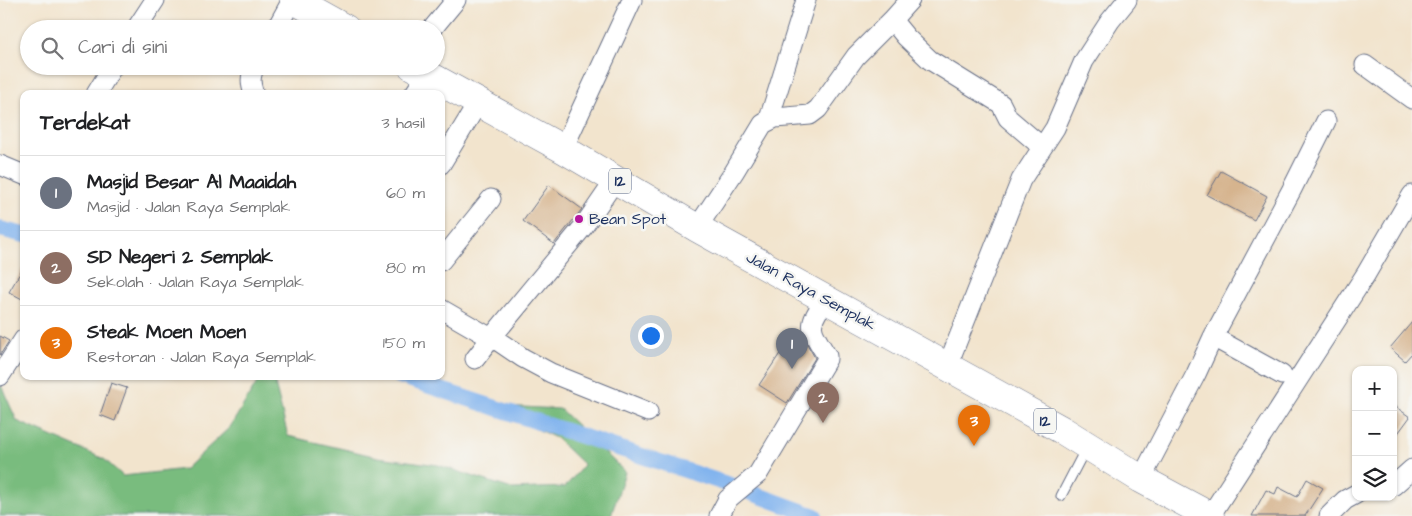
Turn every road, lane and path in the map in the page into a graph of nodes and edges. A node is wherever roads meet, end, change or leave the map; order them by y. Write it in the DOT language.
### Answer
graph roads {
  1 [pos="155,0"];
  2 [pos="293,0"];
  3 [pos="456,0"];
  4 [pos="632,0"];
  5 [pos="806,0"];
  6 [pos="910,0"];
  7 [pos="1127,0"];
  8 [pos="142,20"];
  9 [pos="281,20"];
  10 [pos="330,20"];
  11 [pos="439,20"];
  12 [pos="892,20"];
  13 [pos="1365,65"];
  14 [pos="108,75"];
  15 [pos="251,75"];
  16 [pos="418,78"];
  17 [pos="98,90"];
  18 [pos="253,90"];
  19 [pos="1412,99"];
  20 [pos="478,103"];
  21 [pos="769,120"];
  22 [pos="1326,120"];
  23 [pos="1042,147"];
  24 [pos="563,149"];
  25 [pos="445,157"];
  26 [pos="0,165"];
  27 [pos="20,173"];
  28 [pos="616,179"];
  29 [pos="1412,195"];
  30 [pos="491,199"];
  31 [pos="697,228"];
  32 [pos="445,256"];
  33 [pos="825,300"];
  34 [pos="445,311"];
  35 [pos="491,337"];
  36 [pos="1212,337"];
  37 [pos="20,347"];
  38 [pos="476,359"];
  39 [pos="947,367"];
  40 [pos="1282,375"];
  41 [pos="0,376"];
  42 [pos="648,412"];
  43 [pos="1088,445"];
  44 [pos="1412,469"];
  45 [pos="1141,478"];
  46 [pos="1397,482"];
  47 [pos="1061,496"];
  48 [pos="1352,496"];
  49 [pos="719,516"];
  50 [pos="1210,516"];
  51 [pos="1330,516"];
  1 -- 8 [label="street"];
  2 -- 9 [label="street"];
  2 -- 10 [label="main road"];
  3 -- 11 [label="street"];
  4 -- 24 [label="street"];
  5 -- 21 [label="street"];
  6 -- 12 [label="street"];
  7 -- 23 [label="street"];
  12 -- 21 [label="street"];
  12 -- 23 [label="street"];
  13 -- 19 [label="street"];
  14 -- 17 [label="street"];
  15 -- 18 [label="street"];
  16 -- 20 [label="main road, Jalan Raya Semplak / 12"];
  20 -- 24 [label="main road, Jalan Raya Semplak / 12"];
  20 -- 25 [label="street"];
  21 -- 31 [label="street"];
  22 -- 36 [label="street"];
  23 -- 39 [label="street"];
  24 -- 28 [label="main road, Jalan Raya Semplak / 12"];
  26 -- 27 [label="street"];
  28 -- 31 [label="main road, Jalan Raya Semplak / 12"];
  28 -- 35 [label="street"];
  29 -- 50 [label="street"];
  30 -- 32 [label="street"];
  31 -- 33 [label="main road, Jalan Raya Semplak / 12"];
  33 -- 39 [label="main road, Jalan Raya Semplak / 12"];
  33 -- 49 [label="street"];
  34 -- 35 [label="street"];
  35 -- 38 [label="street"];
  35 -- 42 [label="street"];
  36 -- 40 [label="street"];
  36 -- 45 [label="street"];
  37 -- 41 [label="street"];
  39 -- 43 [label="main road, Jalan Raya Semplak / 12"];
  43 -- 45 [label="main road, Jalan Raya Semplak / 12"];
  43 -- 47 [label="lane"];
  44 -- 46 [label="street"];
  45 -- 50 [label="main road, Jalan Raya Semplak / 12"];
  48 -- 51 [label="street"];
}
